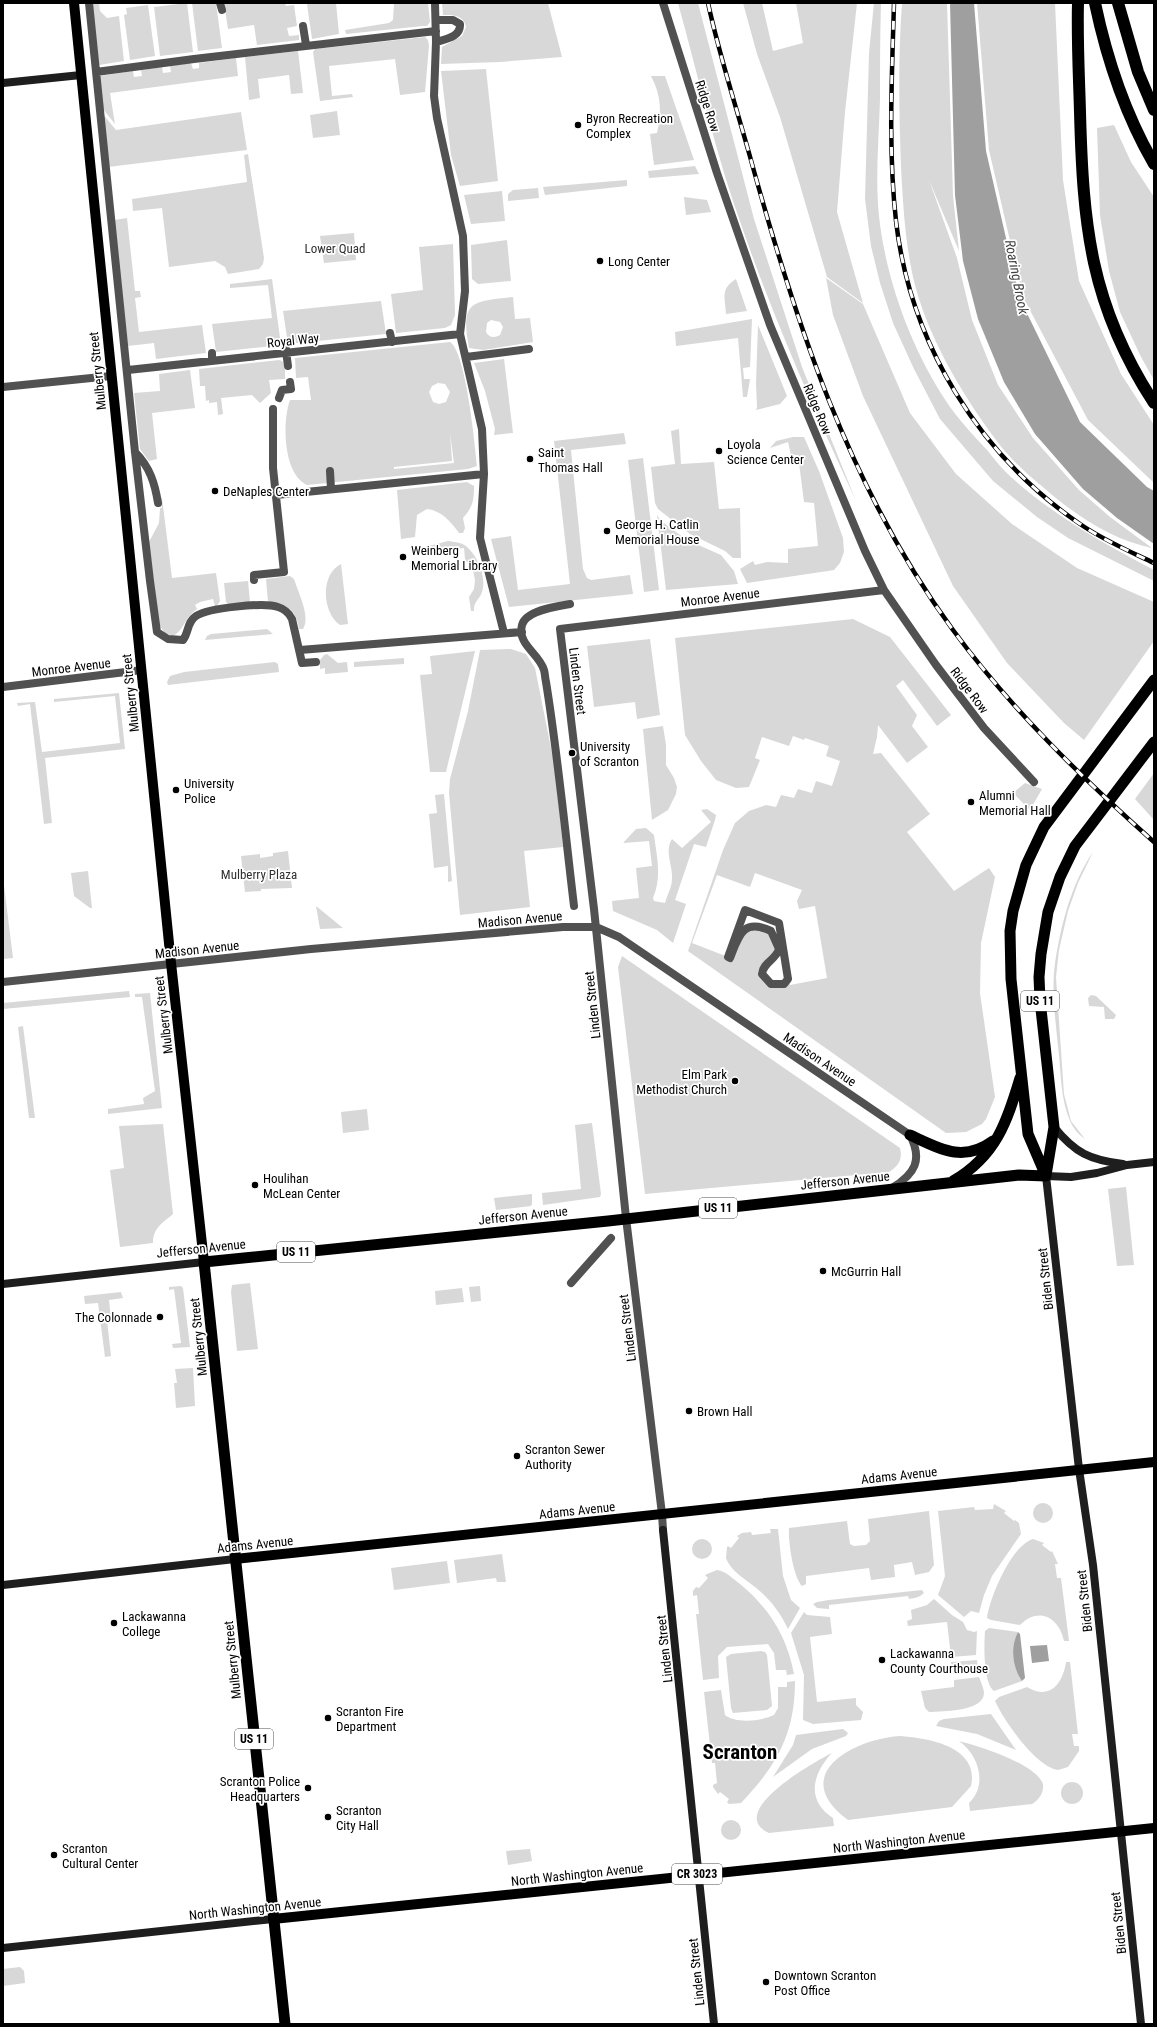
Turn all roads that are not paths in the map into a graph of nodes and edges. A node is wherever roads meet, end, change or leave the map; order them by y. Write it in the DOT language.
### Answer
graph roads {
  1 [pos="74,3"];
  2 [pos="89,3"];
  3 [pos="435,3"];
  4 [pos="663,3"];
  5 [pos="1078,3"];
  6 [pos="1095,3"];
  7 [pos="1118,3"];
  8 [pos="436,20"];
  9 [pos="303,26"];
  10 [pos="436,31"];
  11 [pos="436,42"];
  12 [pos="1128,44"];
  13 [pos="306,45"];
  14 [pos="96,72"];
  15 [pos="81,75"];
  16 [pos="3,83"];
  17 [pos="1154,91"];
  18 [pos="1154,110"];
  19 [pos="1154,164"];
  20 [pos="460,334"];
  21 [pos="286,348"];
  22 [pos="529,349"];
  23 [pos="466,357"];
  24 [pos="288,366"];
  25 [pos="128,370"];
  26 [pos="111,376"];
  27 [pos="290,382"];
  28 [pos="3,386"];
  29 [pos="279,398"];
  30 [pos="1154,403"];
  31 [pos="273,409"];
  32 [pos="135,452"];
  33 [pos="330,471"];
  34 [pos="484,474"];
  35 [pos="331,489"];
  36 [pos="276,495"];
  37 [pos="158,503"];
  38 [pos="254,580"];
  39 [pos="884,590"];
  40 [pos="570,604"];
  41 [pos="560,629"];
  42 [pos="522,632"];
  43 [pos="504,633"];
  44 [pos="300,650"];
  45 [pos="315,655"];
  46 [pos="142,670"];
  47 [pos="1154,680"];
  48 [pos="3,687"];
  49 [pos="1154,736"];
  50 [pos="1150,745"];
  51 [pos="1034,782"];
  52 [pos="574,906"];
  53 [pos="596,927"];
  54 [pos="730,958"];
  55 [pos="171,964"];
  56 [pos="3,982"];
  57 [pos="1021,1071"];
  58 [pos="1054,1127"];
  59 [pos="910,1135"];
  60 [pos="997,1139"];
  61 [pos="1154,1162"];
  62 [pos="1127,1165"];
  63 [pos="1046,1176"];
  64 [pos="949,1183"];
  65 [pos="890,1190"];
  66 [pos="626,1218"];
  67 [pos="611,1238"];
  68 [pos="204,1262"];
  69 [pos="3,1284"];
  70 [pos="571,1284"];
  71 [pos="1154,1462"];
  72 [pos="1079,1469"];
  73 [pos="662,1514"];
  74 [pos="663,1530"];
  75 [pos="235,1559"];
  76 [pos="3,1585"];
  77 [pos="1154,1828"];
  78 [pos="1121,1831"];
  79 [pos="699,1874"];
  80 [pos="273,1919"];
  81 [pos="3,1948"];
  82 [pos="284,2024"];
  83 [pos="714,2024"];
  84 [pos="1141,2024"];
  1 -- 15 [label="main road, Mulberry Street"];
  2 -- 14 [label="street"];
  3 -- 8 [label="street"];
  4 -- 39 [label="street, Ridge Row"];
  5 -- 30 [label="highway"];
  6 -- 19 [label="highway"];
  7 -- 12 [label="highway"];
  8 -- 10 [label="street"];
  8 -- 11 [label="street"];
  9 -- 13 [label="street"];
  10 -- 11 [label="street"];
  10 -- 13 [label="street"];
  11 -- 20 [label="street"];
  12 -- 17 [label="highway"];
  12 -- 18 [label="highway"];
  13 -- 14 [label="street"];
  14 -- 25 [label="street"];
  15 -- 16 [label="main road"];
  15 -- 26 [label="main road, Mulberry Street"];
  20 -- 21 [label="street, Royal Way"];
  20 -- 23 [label="street"];
  21 -- 24 [label="street"];
  21 -- 25 [label="street, Royal Way"];
  22 -- 23 [label="street"];
  23 -- 34 [label="street"];
  25 -- 32 [label="street"];
  26 -- 28 [label="street"];
  26 -- 46 [label="main road, Mulberry Street"];
  27 -- 29 [label="street"];
  31 -- 36 [label="street"];
  32 -- 37 [label="street"];
  32 -- 44 [label="street"];
  33 -- 35 [label="street"];
  34 -- 35 [label="street"];
  34 -- 43 [label="street"];
  35 -- 36 [label="street"];
  36 -- 38 [label="street"];
  39 -- 41 [label="street, Monroe Avenue"];
  39 -- 51 [label="street, Ridge Row"];
  40 -- 42 [label="street"];
  41 -- 53 [label="street, Linden Street"];
  42 -- 43 [label="street"];
  42 -- 52 [label="street"];
  43 -- 45 [label="street"];
  44 -- 45 [label="street"];
  44 -- 45 [label="street"];
  46 -- 48 [label="street, Monroe Avenue"];
  46 -- 55 [label="main road, Mulberry Street"];
  47 -- 57 [label="highway, US 11"];
  49 -- 50 [label="main road"];
  50 -- 58 [label="highway, US 11"];
  53 -- 55 [label="street, Madison Avenue"];
  53 -- 59 [label="street, Madison Avenue"];
  53 -- 66 [label="street, Linden Street"];
  54 -- 54 [label="street"];
  55 -- 56 [label="street, Madison Avenue"];
  55 -- 68 [label="main road, Mulberry Street"];
  57 -- 60 [label="highway, US 11"];
  57 -- 63 [label="highway"];
  58 -- 62 [label="main road"];
  58 -- 63 [label="highway, US 11"];
  59 -- 60 [label="highway"];
  59 -- 65 [label="street"];
  60 -- 64 [label="highway, US 11"];
  61 -- 62 [label="main road"];
  62 -- 63 [label="main road"];
  63 -- 64 [label="highway, Jefferson Avenue / US 11"];
  63 -- 72 [label="main road, Biden Street"];
  64 -- 65 [label="highway, Jefferson Avenue / US 11"];
  65 -- 66 [label="highway, Jefferson Avenue / US 11"];
  66 -- 68 [label="highway, Jefferson Avenue / US 11"];
  66 -- 73 [label="street, Linden Street"];
  67 -- 70 [label="street"];
  68 -- 69 [label="main road, Jefferson Avenue"];
  68 -- 75 [label="highway, Mulberry Street / US 11"];
  71 -- 72 [label="main road, Adams Avenue"];
  72 -- 73 [label="main road, Adams Avenue"];
  72 -- 78 [label="main road, Biden Street"];
  73 -- 74 [label="street, Linden Street"];
  73 -- 75 [label="main road, Adams Avenue"];
  74 -- 79 [label="main road, Linden Street"];
  75 -- 76 [label="main road, Adams Avenue"];
  75 -- 80 [label="highway, Mulberry Street / US 11"];
  77 -- 78 [label="main road, North Washington Avenue / CR 3023"];
  78 -- 79 [label="main road, North Washington Avenue / CR 3023"];
  78 -- 84 [label="main road, Biden Street"];
  79 -- 80 [label="main road, North Washington Avenue / CR 3023"];
  79 -- 83 [label="main road, Linden Street"];
  80 -- 81 [label="main road, North Washington Avenue / CR 3023"];
  80 -- 82 [label="highway, Mulberry Street / US 11"];
}
